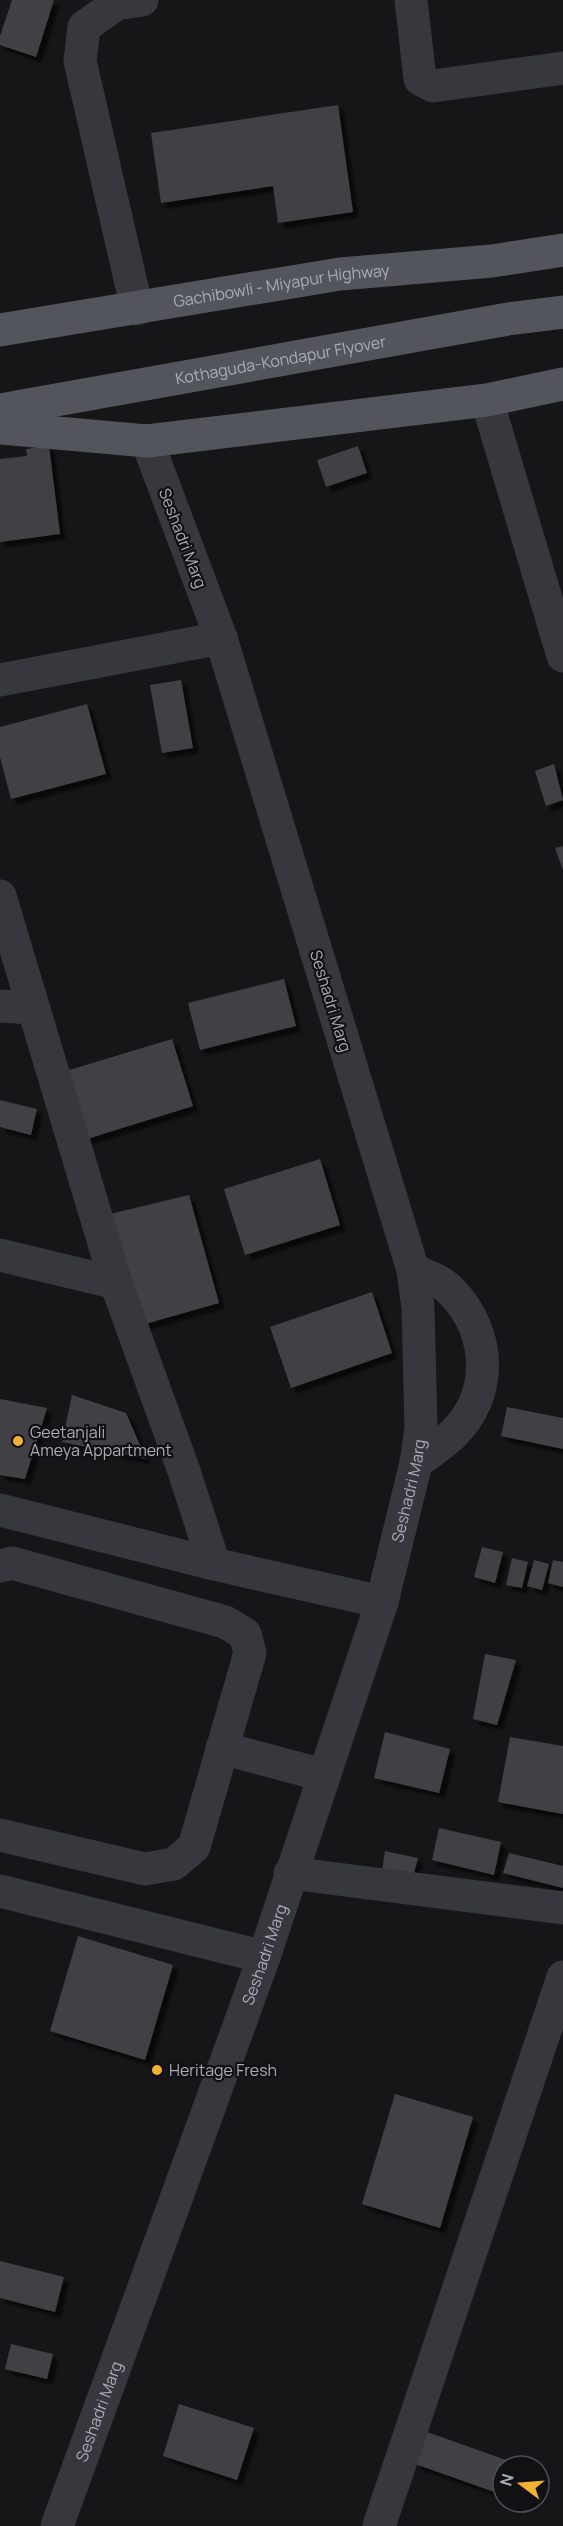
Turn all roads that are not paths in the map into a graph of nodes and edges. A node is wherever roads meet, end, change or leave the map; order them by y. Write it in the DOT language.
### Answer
graph roads {
  1 [pos="142,0"];
  2 [pos="411,0"];
  3 [pos="563,68"];
  4 [pos="563,250"];
  5 [pos="137,309"];
  6 [pos="563,312"];
  7 [pos="0,330"];
  8 [pos="563,384"];
  9 [pos="487,400"];
  10 [pos="0,410"];
  11 [pos="0,428"];
  12 [pos="147,441"];
  13 [pos="557,622"];
  14 [pos="221,638"];
  15 [pos="563,656"];
  16 [pos="0,680"];
  17 [pos="0,896"];
  18 [pos="16,1007"];
  19 [pos="0,1255"];
  20 [pos="413,1270"];
  21 [pos="116,1283"];
  22 [pos="416,1463"];
  23 [pos="0,1510"];
  24 [pos="214,1564"];
  25 [pos="0,1566"];
  26 [pos="382,1602"];
  27 [pos="222,1748"];
  28 [pos="323,1775"];
  29 [pos="0,1835"];
  30 [pos="290,1873"];
  31 [pos="0,1891"];
  32 [pos="563,1908"];
  33 [pos="264,1957"];
  34 [pos="563,1977"];
  35 [pos="57,2526"];
  36 [pos="379,2526"];
  1 -- 5 [label="street"];
  2 -- 3 [label="street"];
  4 -- 5 [label="main road, Gachibowli - Miyapur Highway"];
  5 -- 7 [label="main road, Gachibowli - Miyapur Highway"];
  6 -- 10 [label="main road, Kothaguda-Kondapur Flyover"];
  8 -- 9 [label="main road"];
  9 -- 12 [label="main road"];
  9 -- 13 [label="street"];
  11 -- 12 [label="main road"];
  12 -- 14 [label="street, Seshadri Marg"];
  13 -- 15 [label="street"];
  14 -- 16 [label="street"];
  14 -- 20 [label="street, Seshadri Marg"];
  17 -- 18 [label="street"];
  18 -- 21 [label="street"];
  19 -- 21 [label="street"];
  20 -- 22 [label="street, Seshadri Marg"];
  20 -- 22 [label="street"];
  21 -- 24 [label="street"];
  22 -- 26 [label="street, Seshadri Marg"];
  23 -- 24 [label="street"];
  24 -- 26 [label="street"];
  25 -- 27 [label="street"];
  26 -- 28 [label="street, Seshadri Marg"];
  27 -- 28 [label="street"];
  27 -- 29 [label="street"];
  28 -- 30 [label="street, Seshadri Marg"];
  30 -- 32 [label="street"];
  30 -- 33 [label="street, Seshadri Marg"];
  31 -- 33 [label="street"];
  33 -- 35 [label="street, Seshadri Marg"];
  34 -- 36 [label="street"];
}
